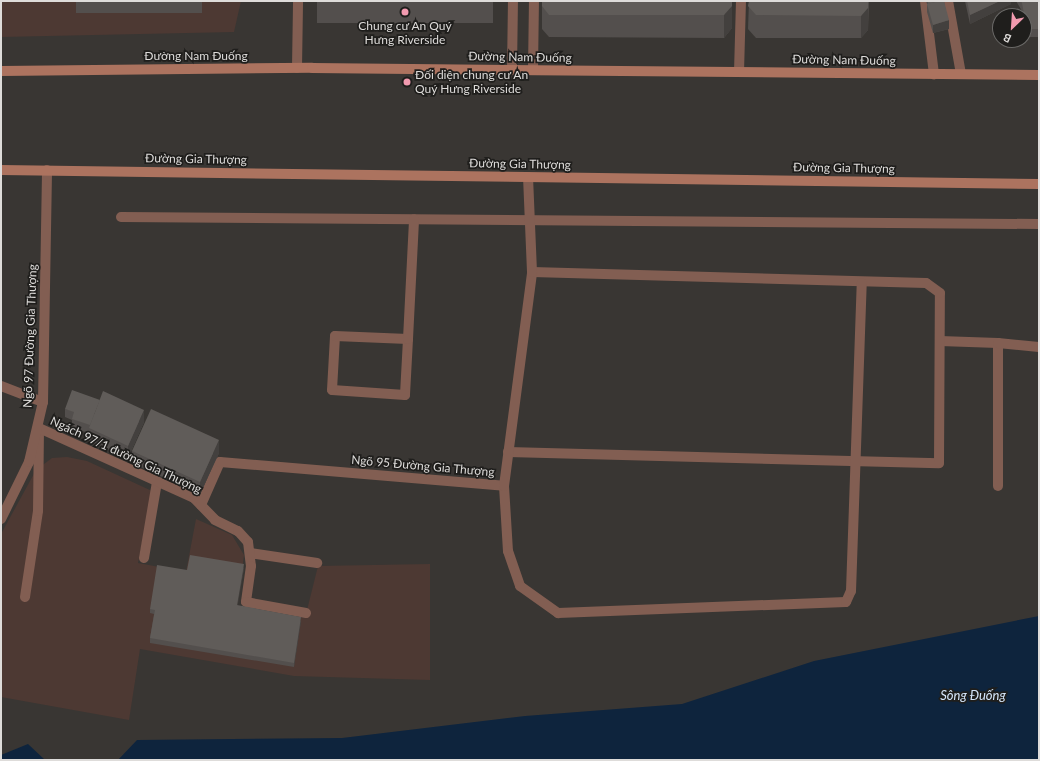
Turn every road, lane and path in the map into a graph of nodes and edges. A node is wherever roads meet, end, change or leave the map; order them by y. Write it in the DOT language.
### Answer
graph roads {
  1 [pos="298,1"];
  2 [pos="513,1"];
  3 [pos="534,1"];
  4 [pos="741,1"];
  5 [pos="925,1"];
  6 [pos="948,1"];
  7 [pos="297,68"];
  8 [pos="512,70"];
  9 [pos="533,70"];
  10 [pos="1,71"];
  11 [pos="739,72"];
  12 [pos="934,74"];
  13 [pos="961,74"];
  14 [pos="1039,75"];
  15 [pos="1,170"];
  16 [pos="46,170"];
  17 [pos="528,176"];
  18 [pos="1039,184"];
  19 [pos="121,217"];
  20 [pos="414,220"];
  21 [pos="530,220"];
  22 [pos="1039,224"];
  23 [pos="532,272"];
  24 [pos="862,283"];
  25 [pos="408,339"];
  26 [pos="940,341"];
  27 [pos="998,343"];
  28 [pos="1039,347"];
  29 [pos="1,386"];
  30 [pos="43,402"];
  31 [pos="39,428"];
  32 [pos="508,452"];
  33 [pos="853,460"];
  34 [pos="157,482"];
  35 [pos="504,486"];
  36 [pos="998,486"];
  37 [pos="202,505"];
  38 [pos="1,519"];
  39 [pos="250,553"];
  40 [pos="144,558"];
  41 [pos="317,563"];
  42 [pos="25,597"];
  43 [pos="306,613"];
  1 -- 7 [label="street"];
  2 -- 8 [label="street"];
  3 -- 9 [label="street"];
  4 -- 11 [label="street"];
  5 -- 12 [label="street"];
  6 -- 13 [label="street"];
  7 -- 8 [label="street, Đường Nam Đuống"];
  7 -- 10 [label="street, Đường Nam Đuống"];
  8 -- 9 [label="street, Đường Nam Đuống"];
  9 -- 11 [label="street, Đường Nam Đuống"];
  11 -- 12 [label="street, Đường Nam Đuống"];
  12 -- 13 [label="street, Đường Nam Đuống"];
  13 -- 14 [label="street, Đường Nam Đuống"];
  15 -- 16 [label="street, Đường Gia Thượng"];
  16 -- 17 [label="street, Đường Gia Thượng"];
  16 -- 30 [label="street, Ngõ 97 Đường Gia Thượng"];
  17 -- 18 [label="street, Đường Gia Thượng"];
  17 -- 21 [label="street, Ngõ 95 Đường Gia Thượng"];
  19 -- 20 [label="street"];
  20 -- 21 [label="street"];
  20 -- 25 [label="street"];
  21 -- 22 [label="street"];
  21 -- 23 [label="street, Ngõ 95 Đường Gia Thượng"];
  23 -- 24 [label="street"];
  23 -- 32 [label="street, Ngõ 95 Đường Gia Thượng"];
  24 -- 26 [label="street"];
  24 -- 33 [label="street"];
  25 -- 25 [label="street"];
  26 -- 27 [label="street"];
  26 -- 33 [label="street"];
  27 -- 28 [label="street"];
  27 -- 36 [label="street"];
  29 -- 30 [label="street"];
  30 -- 31 [label="street, Ngõ 97 Đường Gia Thượng"];
  31 -- 34 [label="street, Ngách 97/1 đường Gia Thượng"];
  31 -- 38 [label="street, Ngõ 97 Đường Gia Thượng"];
  31 -- 42 [label="street"];
  32 -- 33 [label="street"];
  32 -- 35 [label="street, Ngõ 95 Đường Gia Thượng"];
  33 -- 35 [label="street"];
  34 -- 37 [label="street, Ngách 97/1 đường Gia Thượng"];
  34 -- 40 [label="street"];
  35 -- 37 [label="street, Ngõ 95 Đường Gia Thượng"];
  37 -- 39 [label="street, Ngách 97/1 đường Gia Thượng"];
  39 -- 41 [label="street"];
  39 -- 43 [label="street, Ngách 97/1 đường Gia Thượng"];
}
